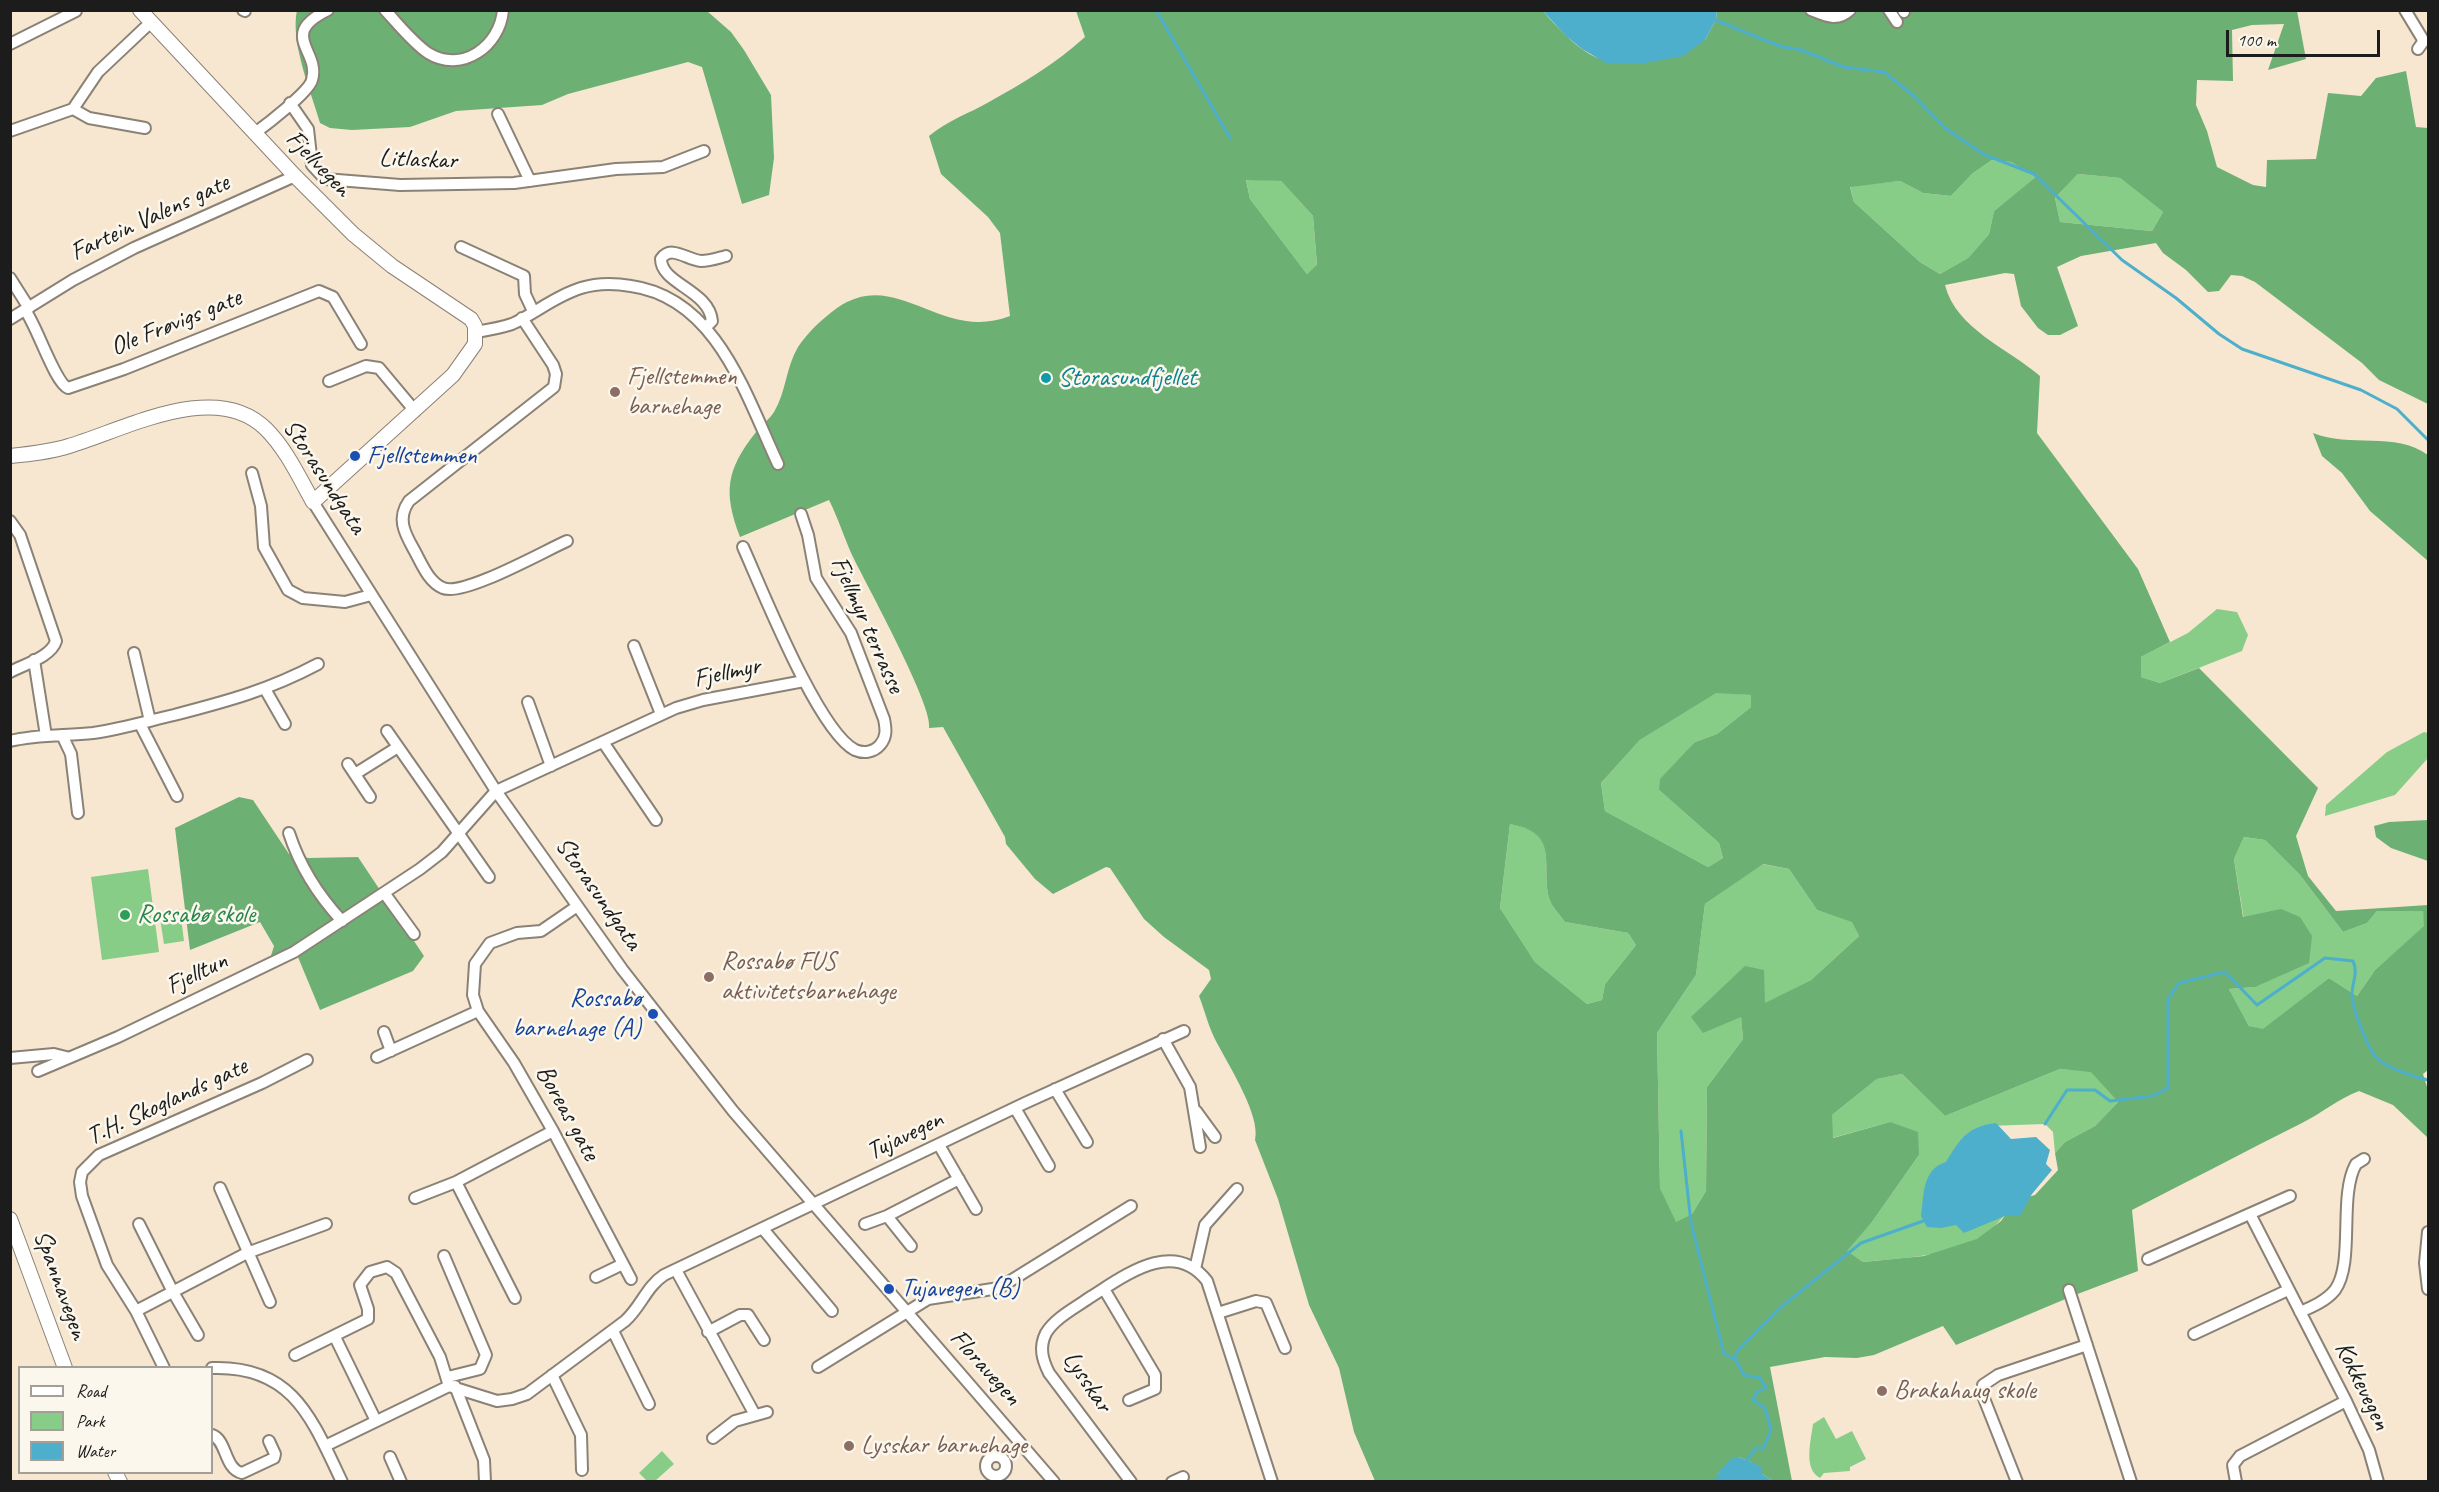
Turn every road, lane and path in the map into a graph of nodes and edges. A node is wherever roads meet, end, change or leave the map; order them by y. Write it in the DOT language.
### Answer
graph roads {
  1 [pos="140,10"];
  2 [pos="328,10"];
  3 [pos="385,10"];
  4 [pos="502,10"];
  5 [pos="1811,10"];
  6 [pos="1850,10"];
  7 [pos="1889,10"];
  8 [pos="2404,10"];
  9 [pos="76,11"];
  10 [pos="58,15"];
  11 [pos="151,22"];
  12 [pos="1897,22"];
  13 [pos="10,44"];
  14 [pos="2418,50"];
  15 [pos="290,104"];
  16 [pos="74,109"];
  17 [pos="498,114"];
  18 [pos="145,128"];
  19 [pos="10,131"];
  20 [pos="255,133"];
  21 [pos="704,151"];
  22 [pos="295,176"];
  23 [pos="530,181"];
  24 [pos="461,247"];
  25 [pos="726,256"];
  26 [pos="10,278"];
  27 [pos="27,309"];
  28 [pos="533,311"];
  29 [pos="522,318"];
  30 [pos="10,319"];
  31 [pos="706,327"];
  32 [pos="476,332"];
  33 [pos="361,344"];
  34 [pos="329,381"];
  35 [pos="415,411"];
  36 [pos="10,456"];
  37 [pos="778,464"];
  38 [pos="252,473"];
  39 [pos="313,502"];
  40 [pos="801,514"];
  41 [pos="10,521"];
  42 [pos="567,541"];
  43 [pos="743,547"];
  44 [pos="371,595"];
  45 [pos="634,646"];
  46 [pos="134,653"];
  47 [pos="34,660"];
  48 [pos="318,664"];
  49 [pos="10,672"];
  50 [pos="804,681"];
  51 [pos="265,689"];
  52 [pos="528,702"];
  53 [pos="661,714"];
  54 [pos="145,723"];
  55 [pos="285,724"];
  56 [pos="387,731"];
  57 [pos="62,735"];
  58 [pos="46,736"];
  59 [pos="10,741"];
  60 [pos="603,742"];
  61 [pos="398,747"];
  62 [pos="348,764"];
  63 [pos="551,766"];
  64 [pos="355,774"];
  65 [pos="496,791"];
  66 [pos="177,796"];
  67 [pos="370,797"];
  68 [pos="78,813"];
  69 [pos="656,820"];
  70 [pos="289,833"];
  71 [pos="458,835"];
  72 [pos="489,877"];
  73 [pos="385,894"];
  74 [pos="576,907"];
  75 [pos="342,921"];
  76 [pos="414,934"];
  77 [pos="478,1011"];
  78 [pos="1184,1031"];
  79 [pos="384,1032"];
  80 [pos="1163,1039"];
  81 [pos="391,1051"];
  82 [pos="66,1057"];
  83 [pos="377,1057"];
  84 [pos="10,1058"];
  85 [pos="307,1060"];
  86 [pos="38,1071"];
  87 [pos="1055,1089"];
  88 [pos="1016,1107"];
  89 [pos="1196,1111"];
  90 [pos="553,1131"];
  91 [pos="1215,1137"];
  92 [pos="1087,1142"];
  93 [pos="939,1145"];
  94 [pos="1200,1147"];
  95 [pos="2364,1160"];
  96 [pos="1049,1166"];
  97 [pos="959,1179"];
  98 [pos="456,1182"];
  99 [pos="220,1188"];
  100 [pos="1237,1189"];
  101 [pos="2290,1196"];
  102 [pos="416,1198"];
  103 [pos="813,1204"];
  104 [pos="1131,1206"];
  105 [pos="976,1209"];
  106 [pos="2250,1214"];
  107 [pos="886,1216"];
  108 [pos="10,1219"];
  109 [pos="139,1224"];
  110 [pos="326,1224"];
  111 [pos="865,1224"];
  112 [pos="763,1230"];
  113 [pos="2428,1232"];
  114 [pos="911,1246"];
  115 [pos="247,1253"];
  116 [pos="444,1256"];
  117 [pos="2148,1259"];
  118 [pos="623,1264"];
  119 [pos="1195,1269"];
  120 [pos="676,1270"];
  121 [pos="596,1276"];
  122 [pos="631,1279"];
  123 [pos="1104,1289"];
  124 [pos="2428,1289"];
  125 [pos="2069,1290"];
  126 [pos="2288,1290"];
  127 [pos="173,1292"];
  128 [pos="515,1298"];
  129 [pos="270,1302"];
  130 [pos="135,1311"];
  131 [pos="832,1311"];
  132 [pos="904,1311"];
  133 [pos="2300,1312"];
  134 [pos="1218,1313"];
  135 [pos="613,1331"];
  136 [pos="708,1332"];
  137 [pos="2194,1334"];
  138 [pos="198,1335"];
  139 [pos="335,1337"];
  140 [pos="765,1340"];
  141 [pos="2087,1345"];
  142 [pos="1285,1348"];
  143 [pos="295,1355"];
  144 [pos="64,1366"];
  145 [pos="163,1366"];
  146 [pos="818,1367"];
  147 [pos="213,1368"];
  148 [pos="552,1375"];
  149 [pos="451,1383"];
  150 [pos="1130,1400"];
  151 [pos="2346,1401"];
  152 [pos="649,1404"];
  153 [pos="753,1411"];
  154 [pos="767,1412"];
  155 [pos="376,1421"];
  156 [pos="213,1436"];
  157 [pos="713,1438"];
  158 [pos="269,1441"];
  159 [pos="325,1446"];
  160 [pos="390,1457"];
  161 [pos="582,1470"];
  162 [pos="1183,1477"];
  163 [pos="342,1482"];
  164 [pos="401,1482"];
  165 [pos="484,1482"];
  166 [pos="1054,1482"];
  167 [pos="1131,1482"];
  168 [pos="1172,1482"];
  169 [pos="1272,1482"];
  170 [pos="2017,1482"];
  171 [pos="2131,1482"];
  172 [pos="2236,1482"];
  173 [pos="2378,1482"];
  1 -- 11 [label="main road, Fjellvegen"];
  2 -- 15 [label="street"];
  3 -- 4 [label="street"];
  5 -- 6 [label="street"];
  7 -- 12 [label="street"];
  8 -- 14 [label="street"];
  9 -- 10 [label="street"];
  10 -- 13 [label="street"];
  11 -- 16 [label="street"];
  11 -- 20 [label="main road, Fjellvegen"];
  15 -- 20 [label="street"];
  15 -- 23 [label="street, Litlaskar"];
  16 -- 18 [label="street"];
  16 -- 19 [label="street"];
  17 -- 23 [label="street"];
  20 -- 22 [label="main road, Fjellvegen"];
  21 -- 23 [label="street, Litlaskar"];
  22 -- 27 [label="street, Fartein Valens gate"];
  22 -- 32 [label="main road, Fjellvegen"];
  24 -- 28 [label="street"];
  25 -- 31 [label="street"];
  26 -- 27 [label="street"];
  27 -- 30 [label="street, Fartein Valens gate"];
  27 -- 33 [label="street, Ole Frøvigs gate"];
  28 -- 29 [label="street"];
  28 -- 31 [label="street"];
  29 -- 32 [label="street"];
  29 -- 42 [label="street"];
  31 -- 37 [label="street"];
  32 -- 35 [label="main road"];
  34 -- 35 [label="street"];
  35 -- 39 [label="main road"];
  36 -- 39 [label="main road, Storasundgata"];
  38 -- 44 [label="street"];
  39 -- 44 [label="street, Storasundgata"];
  40 -- 50 [label="street, Fjellmyr terrasse"];
  41 -- 47 [label="street"];
  43 -- 50 [label="street, Fjellmyr terrasse"];
  44 -- 65 [label="street, Storasundgata"];
  45 -- 53 [label="street"];
  46 -- 54 [label="street"];
  47 -- 49 [label="street"];
  47 -- 58 [label="street"];
  48 -- 51 [label="street"];
  50 -- 53 [label="street, Fjellmyr"];
  51 -- 54 [label="street"];
  51 -- 55 [label="street"];
  52 -- 63 [label="street"];
  53 -- 60 [label="street, Fjellmyr"];
  54 -- 57 [label="street"];
  54 -- 66 [label="street"];
  56 -- 61 [label="street"];
  57 -- 58 [label="street"];
  57 -- 68 [label="street"];
  58 -- 59 [label="street"];
  60 -- 63 [label="street, Fjellmyr"];
  60 -- 69 [label="street"];
  61 -- 64 [label="street"];
  61 -- 71 [label="street"];
  62 -- 64 [label="street"];
  63 -- 65 [label="street, Fjellmyr"];
  64 -- 67 [label="street"];
  65 -- 71 [label="street, Fjelltun"];
  65 -- 74 [label="street, Storasundgata"];
  70 -- 75 [label="street"];
  71 -- 72 [label="street"];
  71 -- 73 [label="street, Fjelltun"];
  73 -- 75 [label="street, Fjelltun"];
  73 -- 76 [label="street"];
  74 -- 77 [label="street, Boreas gate"];
  74 -- 103 [label="street, Storasundgata"];
  75 -- 82 [label="street, Fjelltun"];
  77 -- 81 [label="street"];
  77 -- 90 [label="street, Boreas gate"];
  78 -- 80 [label="street, Tujavegen"];
  79 -- 81 [label="street"];
  80 -- 87 [label="street, Tujavegen"];
  80 -- 89 [label="street"];
  81 -- 83 [label="street"];
  82 -- 84 [label="street, Fjelltun"];
  82 -- 86 [label="street, Fjelltun"];
  85 -- 130 [label="street, T.H. Skoglands gate"];
  87 -- 88 [label="street, Tujavegen"];
  87 -- 92 [label="street"];
  88 -- 93 [label="street, Tujavegen"];
  88 -- 96 [label="street"];
  89 -- 91 [label="street"];
  89 -- 94 [label="street"];
  90 -- 98 [label="street"];
  90 -- 118 [label="street, Boreas gate"];
  93 -- 97 [label="street"];
  93 -- 103 [label="street, Tujavegen"];
  95 -- 133 [label="street"];
  97 -- 105 [label="street"];
  97 -- 107 [label="street"];
  98 -- 102 [label="street"];
  98 -- 128 [label="street"];
  99 -- 115 [label="street"];
  100 -- 119 [label="street"];
  101 -- 106 [label="street"];
  103 -- 112 [label="street, Tujavegen"];
  103 -- 132 [label="street, Floravegen"];
  104 -- 132 [label="street"];
  106 -- 117 [label="street"];
  106 -- 126 [label="street, Kokkevegen"];
  107 -- 111 [label="street"];
  107 -- 114 [label="street"];
  108 -- 144 [label="main road, Spannavegen"];
  109 -- 127 [label="street"];
  110 -- 115 [label="street"];
  112 -- 120 [label="street, Tujavegen"];
  112 -- 131 [label="street"];
  113 -- 124 [label="street"];
  115 -- 127 [label="street"];
  115 -- 129 [label="street"];
  116 -- 149 [label="street"];
  118 -- 121 [label="street"];
  118 -- 122 [label="street, Boreas gate"];
  119 -- 123 [label="street, Lysskar"];
  119 -- 134 [label="street"];
  120 -- 135 [label="street, Tujavegen"];
  120 -- 136 [label="street"];
  123 -- 150 [label="street, Lysskar"];
  123 -- 167 [label="street, Lysskar"];
  125 -- 141 [label="street"];
  126 -- 133 [label="street, Kokkevegen"];
  126 -- 137 [label="street"];
  127 -- 130 [label="street"];
  127 -- 138 [label="street"];
  130 -- 145 [label="street, T.H. Skoglands gate"];
  132 -- 146 [label="street"];
  132 -- 166 [label="street, Floravegen"];
  133 -- 151 [label="street, Kokkevegen"];
  134 -- 142 [label="street"];
  134 -- 169 [label="street"];
  135 -- 148 [label="street, Tujavegen"];
  135 -- 152 [label="street"];
  136 -- 140 [label="street"];
  136 -- 153 [label="street"];
  139 -- 143 [label="street"];
  139 -- 149 [label="street"];
  139 -- 155 [label="street"];
  141 -- 170 [label="street"];
  141 -- 171 [label="street"];
  147 -- 159 [label="street"];
  148 -- 149 [label="street, Tujavegen"];
  148 -- 161 [label="street"];
  149 -- 155 [label="street"];
  149 -- 165 [label="street"];
  151 -- 172 [label="street"];
  151 -- 173 [label="street, Kokkevegen"];
  153 -- 154 [label="street"];
  153 -- 157 [label="street"];
  155 -- 159 [label="street"];
  156 -- 158 [label="street"];
  159 -- 163 [label="street"];
  160 -- 164 [label="street"];
  162 -- 168 [label="street"];
}
